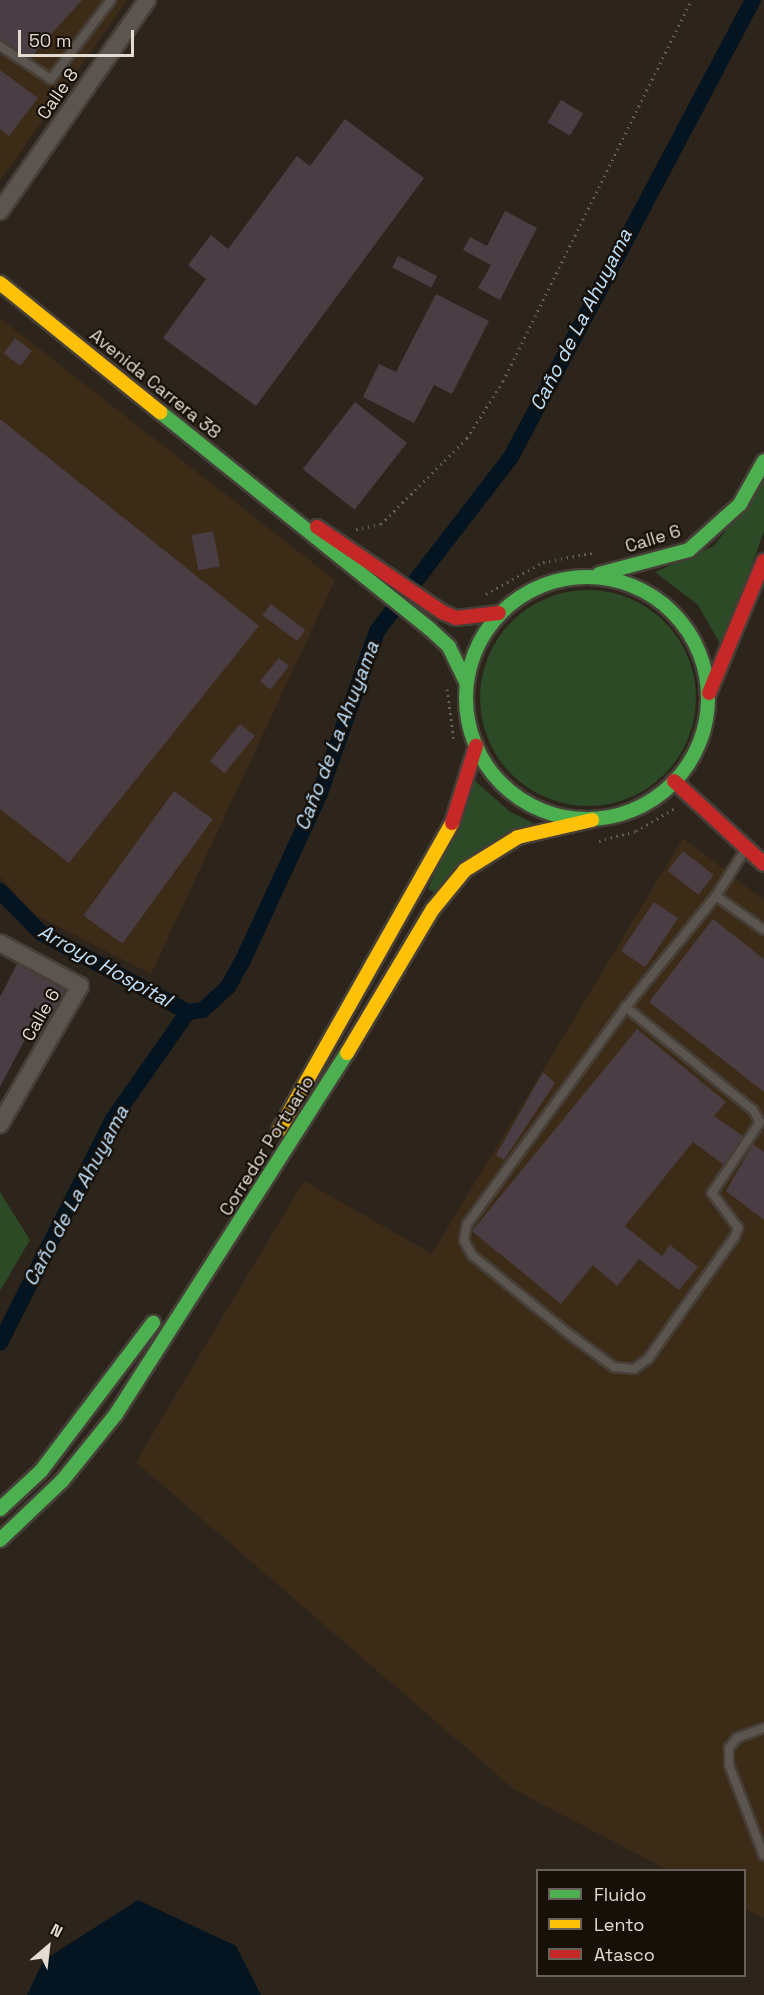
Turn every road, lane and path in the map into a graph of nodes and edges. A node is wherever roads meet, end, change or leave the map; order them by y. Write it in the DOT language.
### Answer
graph roads {
  1 [pos="111,0"];
  2 [pos="147,0"];
  3 [pos="691,0"];
  4 [pos="0,46"];
  5 [pos="0,211"];
  6 [pos="0,283"];
  7 [pos="764,461"];
  8 [pos="289,512"];
  9 [pos="342,541"];
  10 [pos="595,552"];
  11 [pos="764,561"];
  12 [pos="584,576"];
  13 [pos="475,599"];
  14 [pos="499,613"];
  15 [pos="466,682"];
  16 [pos="447,685"];
  17 [pos="709,693"];
  18 [pos="454,746"];
  19 [pos="476,746"];
  20 [pos="674,781"];
  21 [pos="592,820"];
  22 [pos="746,849"];
  23 [pos="764,864"];
  24 [pos="716,896"];
  25 [pos="764,930"];
  26 [pos="0,943"];
  27 [pos="627,1006"];
  28 [pos="0,1124"];
  29 [pos="228,1209"];
  30 [pos="162,1309"];
  31 [pos="0,1509"];
  32 [pos="0,1540"];
  33 [pos="764,1728"];
  34 [pos="764,1856"];
  1 -- 4 [label="lane"];
  2 -- 5 [label="street, Calle 8"];
  3 -- 9 [label="path"];
  6 -- 8 [label="main road, Avenida Carrera 38"];
  7 -- 12 [label="main road, Calle 6"];
  8 -- 9 [label="main road, Avenida Carrera 38"];
  8 -- 15 [label="main road, Avenida Carrera 38"];
  9 -- 14 [label="main road, Avenida Carrera 38"];
  10 -- 13 [label="path"];
  11 -- 17 [label="main road"];
  12 -- 14 [label="main road, Calle 6"];
  12 -- 17 [label="main road"];
  14 -- 15 [label="main road"];
  15 -- 19 [label="main road"];
  16 -- 18 [label="path"];
  17 -- 20 [label="main road, Corredor Portuario"];
  19 -- 21 [label="main road"];
  19 -- 29 [label="main road, Corredor Portuario"];
  20 -- 21 [label="main road, Corredor Portuario"];
  20 -- 22 [label="main road"];
  21 -- 32 [label="main road, Corredor Portuario"];
  22 -- 23 [label="main road"];
  22 -- 24 [label="lane"];
  24 -- 25 [label="lane"];
  24 -- 27 [label="lane"];
  26 -- 28 [label="street, Calle 6"];
  27 -- 27 [label="lane"];
  30 -- 31 [label="main road"];
  33 -- 34 [label="lane"];
}
